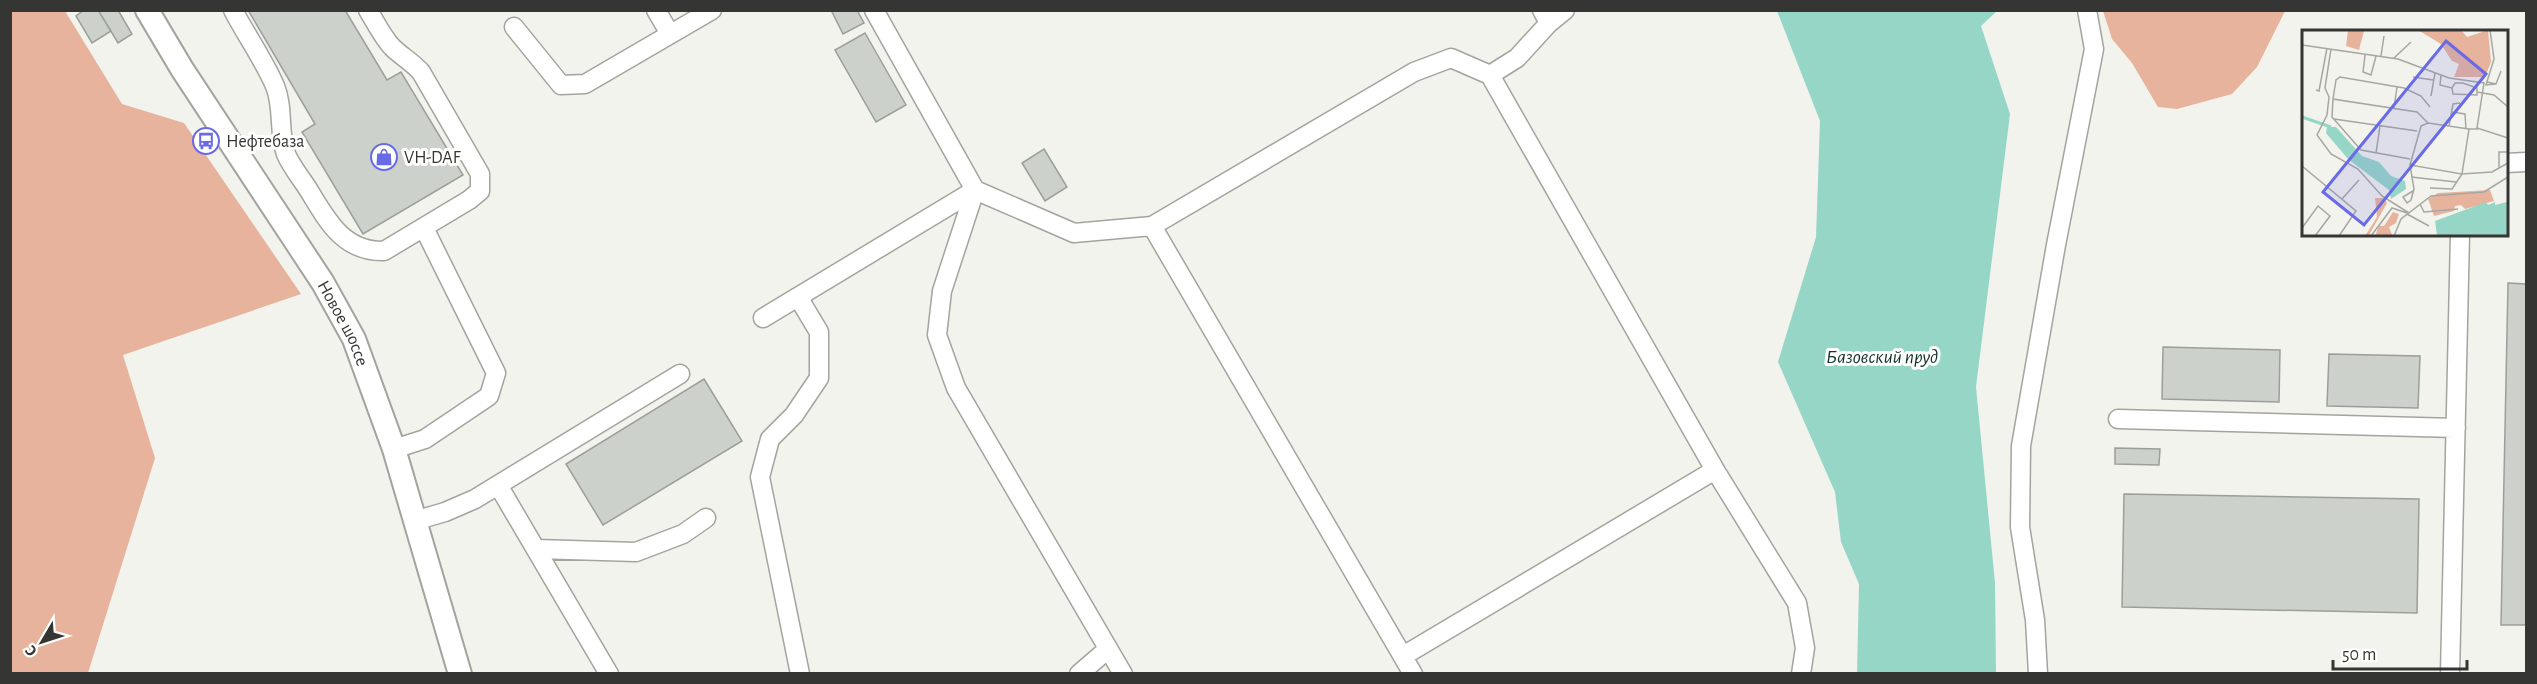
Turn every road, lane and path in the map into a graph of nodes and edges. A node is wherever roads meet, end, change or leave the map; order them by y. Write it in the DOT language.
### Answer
graph roads {
  1 [pos="147,10"];
  2 [pos="232,10"];
  3 [pos="368,10"];
  4 [pos="656,10"];
  5 [pos="712,10"];
  6 [pos="874,10"];
  7 [pos="1565,10"];
  8 [pos="2087,10"];
  9 [pos="1545,17"];
  10 [pos="514,27"];
  11 [pos="670,34"];
  12 [pos="1490,75"];
  13 [pos="2526,162"];
  14 [pos="2507,163"];
  15 [pos="975,190"];
  16 [pos="1152,226"];
  17 [pos="424,228"];
  18 [pos="2460,236"];
  19 [pos="798,297"];
  20 [pos="763,318"];
  21 [pos="680,374"];
  22 [pos="2118,419"];
  23 [pos="2456,428"];
  24 [pos="394,449"];
  25 [pos="1715,470"];
  26 [pos="498,485"];
  27 [pos="706,518"];
  28 [pos="414,521"];
  29 [pos="536,549"];
  30 [pos="1108,649"];
  31 [pos="1403,656"];
  32 [pos="460,674"];
  33 [pos="609,674"];
  34 [pos="800,674"];
  35 [pos="1079,674"];
  36 [pos="1122,674"];
  37 [pos="1413,674"];
  38 [pos="1801,674"];
  39 [pos="2038,674"];
  40 [pos="2450,674"];
  1 -- 24 [label="main road, Новое шоссе"];
  2 -- 17 [label="lane"];
  3 -- 17 [label="lane"];
  4 -- 11 [label="lane"];
  5 -- 11 [label="lane"];
  6 -- 15 [label="lane"];
  7 -- 9 [label="lane"];
  8 -- 39 [label="lane"];
  9 -- 12 [label="lane"];
  10 -- 11 [label="lane"];
  12 -- 16 [label="lane"];
  12 -- 25 [label="lane"];
  13 -- 14 [label="lane"];
  15 -- 16 [label="lane"];
  15 -- 19 [label="lane"];
  15 -- 30 [label="lane"];
  16 -- 31 [label="lane"];
  17 -- 24 [label="lane"];
  18 -- 23 [label="lane"];
  19 -- 20 [label="lane"];
  19 -- 34 [label="lane"];
  21 -- 26 [label="lane"];
  22 -- 23 [label="lane"];
  23 -- 40 [label="lane"];
  24 -- 28 [label="main road, Новое шоссе"];
  25 -- 31 [label="lane"];
  25 -- 38 [label="lane"];
  26 -- 28 [label="lane"];
  26 -- 29 [label="lane"];
  27 -- 29 [label="lane"];
  28 -- 32 [label="main road, Новое шоссе"];
  29 -- 33 [label="lane"];
  30 -- 35 [label="lane"];
  30 -- 36 [label="lane"];
  31 -- 37 [label="lane"];
}
